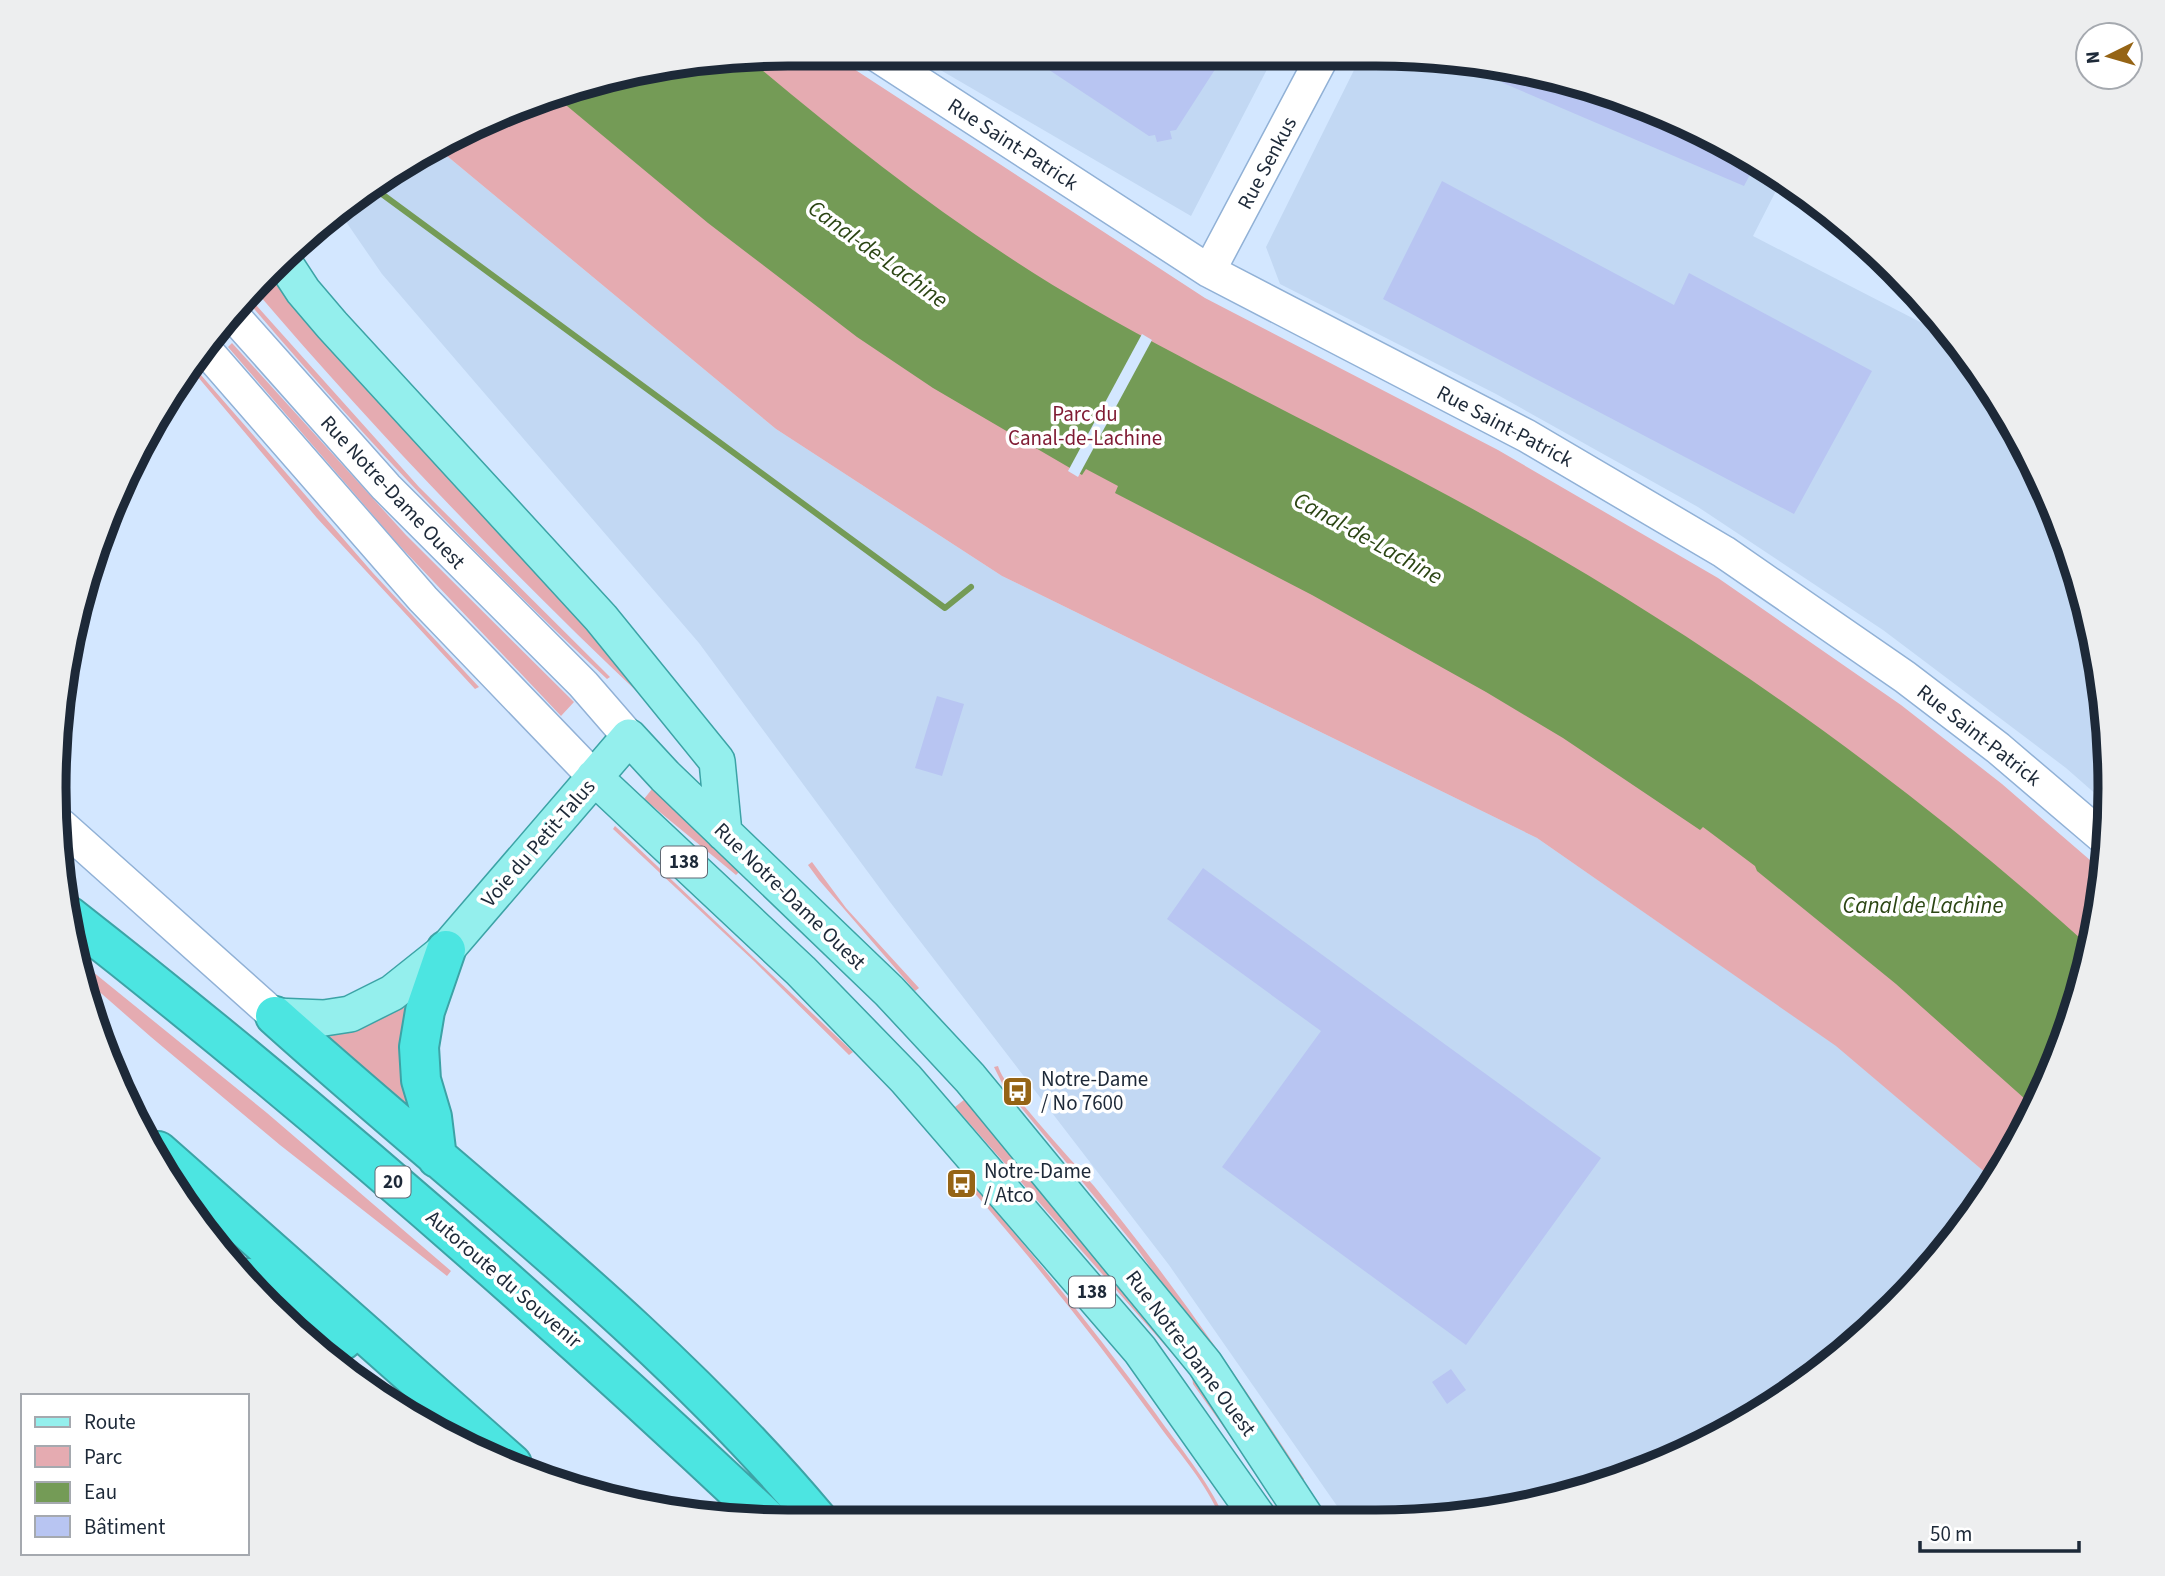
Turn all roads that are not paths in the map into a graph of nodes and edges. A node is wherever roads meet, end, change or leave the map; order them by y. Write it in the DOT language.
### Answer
graph roads {
  1 [pos="893,66"];
  2 [pos="1318,66"];
  3 [pos="288,268"];
  4 [pos="1209,271"];
  5 [pos="238,321"];
  6 [pos="211,356"];
  7 [pos="629,737"];
  8 [pos="594,777"];
  9 [pos="68,831"];
  10 [pos="2097,832"];
  11 [pos="724,833"];
  12 [pos="79,924"];
  13 [pos="446,950"];
  14 [pos="275,1016"];
  15 [pos="437,1158"];
  16 [pos="172,1163"];
  17 [pos="276,1296"];
  18 [pos="454,1414"];
  19 [pos="488,1444"];
  20 [pos="756,1509"];
  21 [pos="810,1510"];
  22 [pos="1253,1510"];
  23 [pos="1300,1510"];
  1 -- 4 [label="main road, Rue Saint-Patrick"];
  2 -- 4 [label="main road, Rue Senkus"];
  3 -- 11 [label="main road"];
  4 -- 10 [label="main road, Rue Saint-Patrick"];
  5 -- 7 [label="main road, Rue Notre-Dame Ouest"];
  6 -- 8 [label="main road, Rue Notre-Dame Ouest"];
  7 -- 8 [label="main road, Voie du Petit-Talus"];
  7 -- 11 [label="main road, Rue Notre-Dame Ouest"];
  8 -- 13 [label="main road, Voie du Petit-Talus"];
  8 -- 22 [label="main road, Rue Notre-Dame Ouest / 138"];
  9 -- 14 [label="main road"];
  11 -- 23 [label="main road, Rue Notre-Dame Ouest"];
  12 -- 20 [label="highway, Autoroute du Souvenir / 20"];
  13 -- 14 [label="main road, Voie du Petit-Talus"];
  13 -- 15 [label="highway"];
  14 -- 15 [label="highway"];
  15 -- 21 [label="highway"];
  16 -- 18 [label="highway"];
  17 -- 18 [label="highway"];
  18 -- 19 [label="highway"];
}
